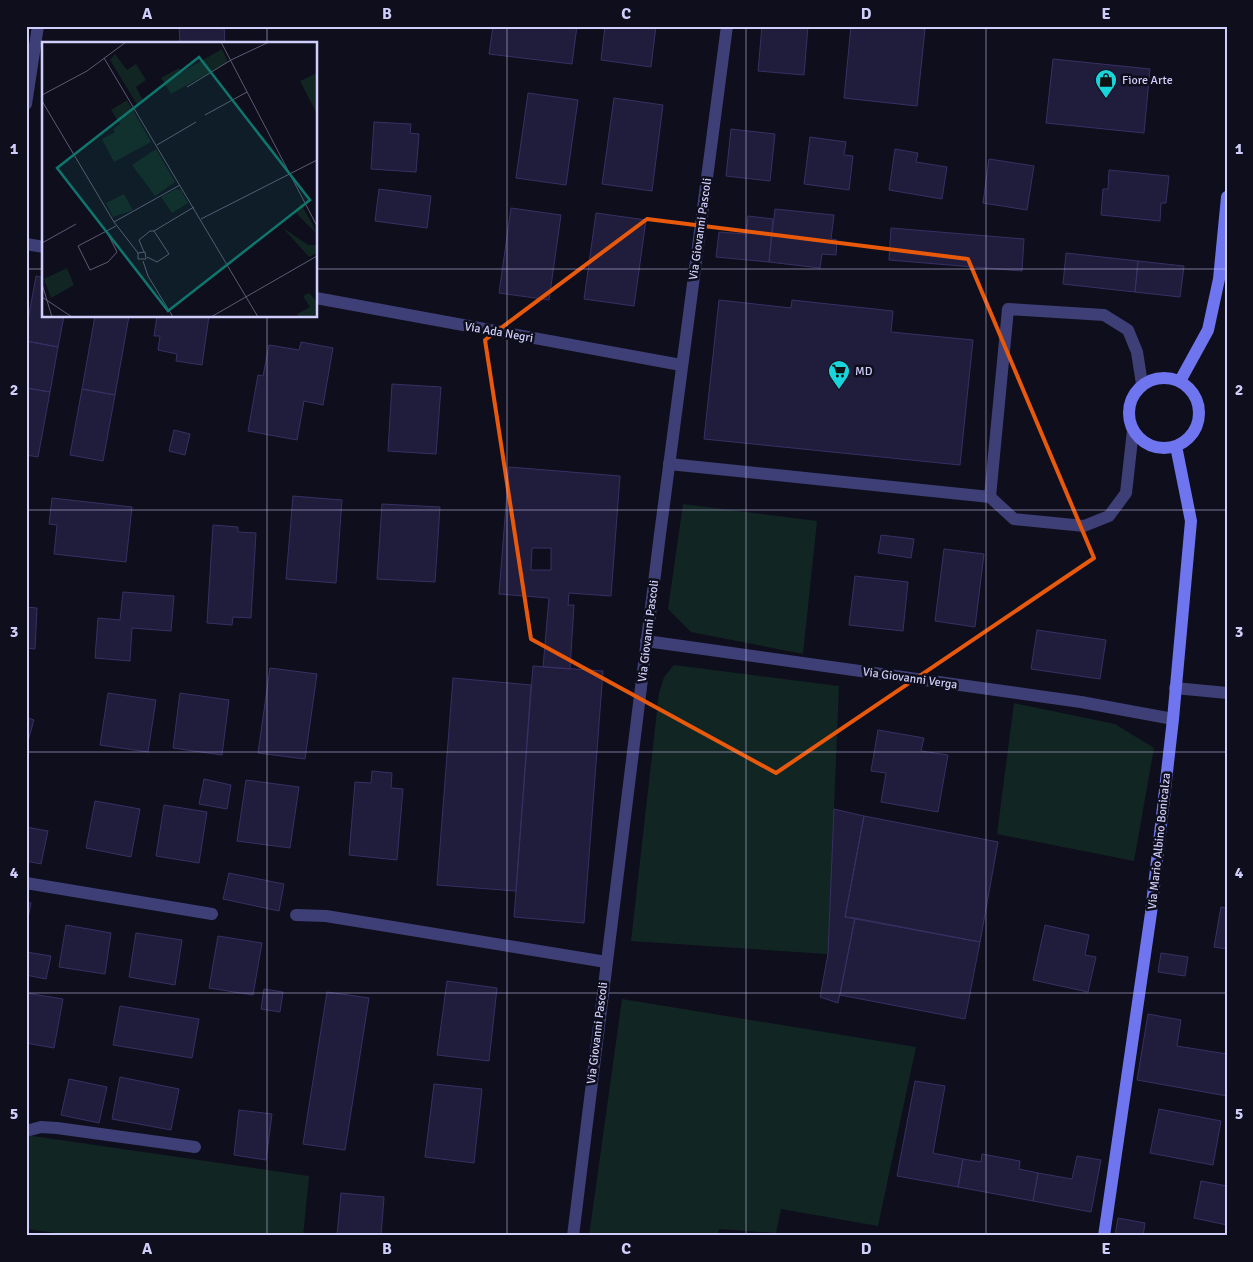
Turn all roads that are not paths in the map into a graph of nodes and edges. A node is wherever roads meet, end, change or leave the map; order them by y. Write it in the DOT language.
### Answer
graph roads {
  1 [pos="38,26"];
  2 [pos="727,26"];
  3 [pos="26,104"];
  4 [pos="1227,198"];
  5 [pos="26,244"];
  6 [pos="42,247"];
  7 [pos="318,298"];
  8 [pos="681,366"];
  9 [pos="1180,381"];
  10 [pos="1142,384"];
  11 [pos="1133,430"];
  12 [pos="1176,446"];
  13 [pos="669,464"];
  14 [pos="990,497"];
  15 [pos="646,641"];
  16 [pos="1175,688"];
  17 [pos="1227,693"];
  18 [pos="1173,720"];
  19 [pos="26,883"];
  20 [pos="212,914"];
  21 [pos="296,915"];
  22 [pos="606,962"];
  23 [pos="26,1132"];
  24 [pos="195,1147"];
  25 [pos="573,1236"];
  26 [pos="1104,1236"];
  1 -- 3 [label="street"];
  2 -- 8 [label="street, Via Giovanni Pascoli"];
  4 -- 9 [label="main road"];
  5 -- 6 [label="street"];
  7 -- 8 [label="street, Via Ada Negri"];
  8 -- 13 [label="street, Via Giovanni Pascoli"];
  9 -- 10 [label="main road"];
  9 -- 12 [label="main road"];
  10 -- 11 [label="main road"];
  10 -- 14 [label="street"];
  11 -- 12 [label="main road"];
  11 -- 14 [label="street"];
  12 -- 16 [label="main road, Via Mario Albino Bonicalza"];
  13 -- 14 [label="street"];
  13 -- 15 [label="street, Via Giovanni Pascoli"];
  15 -- 18 [label="street, Via Giovanni Verga"];
  15 -- 22 [label="street, Via Giovanni Pascoli"];
  16 -- 17 [label="street"];
  16 -- 18 [label="main road, Via Mario Albino Bonicalza"];
  18 -- 26 [label="main road, Via Mario Albino Bonicalza"];
  19 -- 20 [label="street"];
  21 -- 22 [label="street"];
  22 -- 25 [label="street, Via Giovanni Pascoli"];
  23 -- 24 [label="street"];
}
